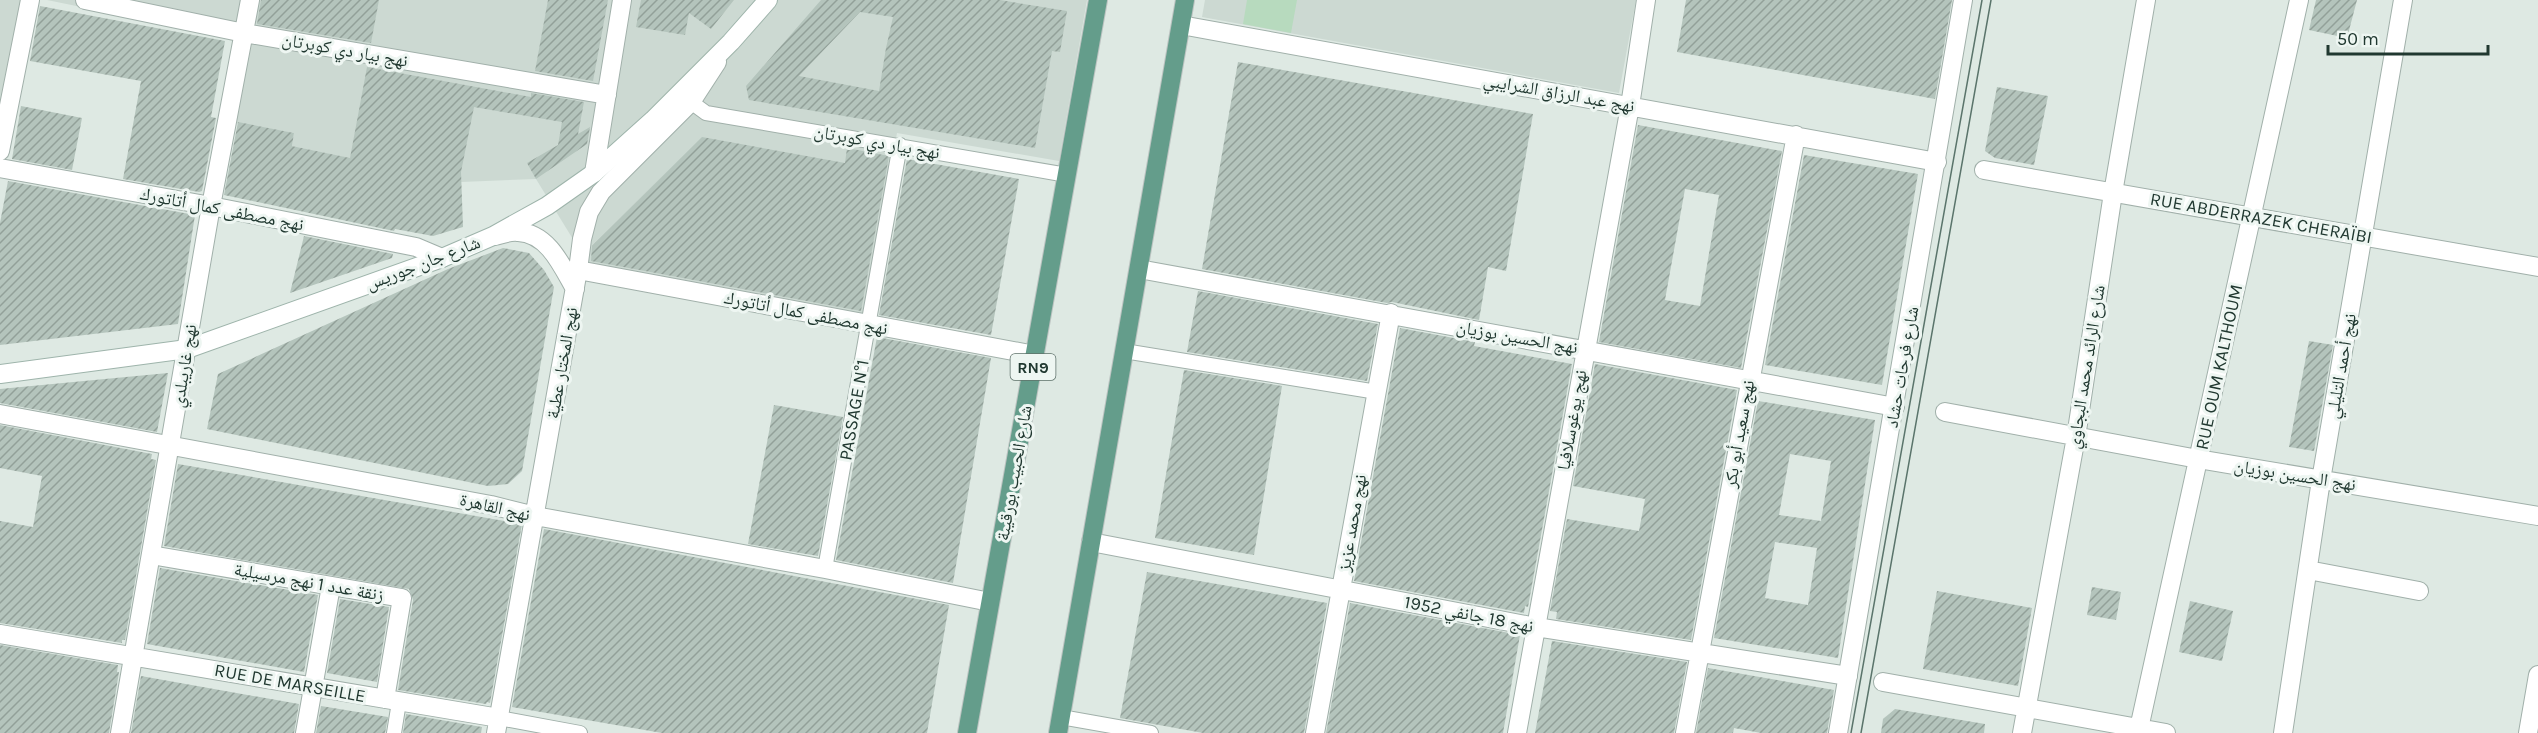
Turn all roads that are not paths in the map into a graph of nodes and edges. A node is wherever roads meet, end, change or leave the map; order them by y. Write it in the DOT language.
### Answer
graph roads {
  1 [pos="30,0"];
  2 [pos="85,0"];
  3 [pos="250,0"];
  4 [pos="622,0"];
  5 [pos="768,0"];
  6 [pos="1185,0"];
  7 [pos="1646,0"];
  8 [pos="1964,0"];
  9 [pos="2146,0"];
  10 [pos="2299,0"];
  11 [pos="2403,0"];
  12 [pos="1095,1"];
  13 [pos="1181,25"];
  14 [pos="244,33"];
  15 [pos="731,42"];
  16 [pos="607,95"];
  17 [pos="691,102"];
  18 [pos="1630,106"];
  19 [pos="1796,135"];
  20 [pos="900,145"];
  21 [pos="0,152"];
  22 [pos="1937,162"];
  23 [pos="0,168"];
  24 [pos="1984,170"];
  25 [pos="594,173"];
  26 [pos="1067,175"];
  27 [pos="2113,193"];
  28 [pos="211,206"];
  29 [pos="2252,217"];
  30 [pos="493,236"];
  31 [pos="2363,236"];
  32 [pos="442,258"];
  33 [pos="2538,267"];
  34 [pos="1139,269"];
  35 [pos="578,270"];
  36 [pos="575,289"];
  37 [pos="1390,313"];
  38 [pos="869,324"];
  39 [pos="187,349"];
  40 [pos="1585,349"];
  41 [pos="1124,351"];
  42 [pos="1035,355"];
  43 [pos="0,374"];
  44 [pos="1749,380"];
  45 [pos="1377,392"];
  46 [pos="1889,406"];
  47 [pos="1946,412"];
  48 [pos="0,414"];
  49 [pos="2076,437"];
  50 [pos="171,444"];
  51 [pos="2199,459"];
  52 [pos="2321,480"];
  53 [pos="535,516"];
  54 [pos="2538,516"];
  55 [pos="1091,542"];
  56 [pos="152,555"];
  57 [pos="825,569"];
  58 [pos="2308,570"];
  59 [pos="331,586"];
  60 [pos="1340,589"];
  61 [pos="2420,591"];
  62 [pos="990,602"];
  63 [pos="1536,627"];
  64 [pos="0,634"];
  65 [pos="1699,653"];
  66 [pos="134,655"];
  67 [pos="2538,675"];
  68 [pos="1848,676"];
  69 [pos="1883,681"];
  70 [pos="313,687"];
  71 [pos="392,701"];
  72 [pos="2026,709"];
  73 [pos="497,725"];
  74 [pos="1060,725"];
  75 [pos="2139,730"];
  76 [pos="120,733"];
  77 [pos="305,733"];
  78 [pos="394,733"];
  79 [pos="580,733"];
  80 [pos="967,733"];
  81 [pos="1151,733"];
  82 [pos="1315,733"];
  83 [pos="1517,733"];
  84 [pos="1685,733"];
  85 [pos="1838,733"];
  86 [pos="2022,733"];
  87 [pos="2166,733"];
  88 [pos="2283,733"];
  89 [pos="2528,733"];
  1 -- 21 [label="street"];
  2 -- 14 [label="street, نهج بيار دي كوبرتان"];
  3 -- 14 [label="street, نهج غاريبلدي"];
  4 -- 16 [label="street"];
  5 -- 15 [label="street, شارع جان جوريس"];
  6 -- 13 [label="main road"];
  7 -- 18 [label="street, نهج يوغوسلافيا"];
  8 -- 22 [label="street, شارع فرحات حشاد"];
  9 -- 27 [label="street, شارع الرائد محمد البجاوي"];
  10 -- 29 [label="street, RUE OUM KALTHOUM"];
  11 -- 31 [label="street, نهج أحمد التليلي"];
  12 -- 26 [label="main road, شارع الحبيب بورقيبة / RN9"];
  13 -- 18 [label="street, نهج عبد الرزاق الشرايبي"];
  13 -- 34 [label="main road"];
  14 -- 16 [label="street, نهج بيار دي كوبرتان"];
  14 -- 28 [label="street, نهج غاريبلدي"];
  15 -- 17 [label="street, نهج المختار عطية"];
  15 -- 25 [label="street, شارع جان جوريس"];
  16 -- 25 [label="street"];
  17 -- 20 [label="street, نهج بيار دي كوبرتان"];
  17 -- 35 [label="street, نهج المختار عطية"];
  18 -- 19 [label="street, نهج عبد الرزاق الشرايبي"];
  18 -- 40 [label="street, نهج يوغوسلافيا"];
  19 -- 22 [label="street, نهج عبد الرزاق الشرايبي"];
  19 -- 44 [label="street, نهج سعيد أبو بكر"];
  20 -- 26 [label="street, نهج بيار دي كوبرتان"];
  20 -- 38 [label="street, PASSAGE N°1"];
  22 -- 46 [label="street, شارع فرحات حشاد"];
  23 -- 28 [label="street, نهج مصطفى كمال أتاتورك"];
  24 -- 27 [label="street, RUE ABDERRAZEK CHERAÏBI"];
  25 -- 30 [label="street, شارع جان جوريس"];
  26 -- 42 [label="main road, شارع الحبيب بورقيبة / RN9"];
  27 -- 29 [label="street, RUE ABDERRAZEK CHERAÏBI"];
  27 -- 49 [label="street, شارع الرائد محمد البجاوي"];
  28 -- 32 [label="street, نهج مصطفى كمال أتاتورك"];
  28 -- 39 [label="street, نهج غاريبلدي"];
  29 -- 31 [label="street, RUE ABDERRAZEK CHERAÏBI"];
  29 -- 51 [label="street, RUE OUM KALTHOUM"];
  30 -- 32 [label="street, شارع جان جوريس"];
  30 -- 36 [label="street"];
  31 -- 33 [label="street, RUE ABDERRAZEK CHERAÏBI"];
  31 -- 52 [label="street, نهج أحمد التليلي"];
  32 -- 39 [label="street, شارع جان جوريس"];
  34 -- 37 [label="street, نهج الحسين بوزيان"];
  34 -- 41 [label="main road"];
  35 -- 36 [label="street, نهج المختار عطية"];
  35 -- 38 [label="street, نهج مصطفى كمال أتاتورك"];
  36 -- 53 [label="street, نهج المختار عطية"];
  37 -- 40 [label="street, نهج الحسين بوزيان"];
  37 -- 45 [label="street, نهج محمد عزيز"];
  38 -- 42 [label="street, نهج مصطفى كمال أتاتورك"];
  38 -- 57 [label="street, PASSAGE N°1"];
  39 -- 43 [label="street, شارع جان جوريس"];
  39 -- 50 [label="street, نهج غاريبلدي"];
  40 -- 44 [label="street, نهج الحسين بوزيان"];
  40 -- 63 [label="street, نهج يوغوسلافيا"];
  41 -- 45 [label="street"];
  41 -- 55 [label="main road"];
  42 -- 62 [label="main road, شارع الحبيب بورقيبة / RN9"];
  44 -- 46 [label="street, نهج الحسين بوزيان"];
  44 -- 65 [label="street, نهج سعيد أبو بكر"];
  45 -- 60 [label="street, نهج محمد عزيز"];
  46 -- 68 [label="street, شارع فرحات حشاد"];
  47 -- 49 [label="street, نهج الحسين بوزيان"];
  48 -- 50 [label="street, نهج القاهرة"];
  49 -- 51 [label="street, نهج الحسين بوزيان"];
  49 -- 72 [label="street, شارع الرائد محمد البجاوي"];
  50 -- 53 [label="street, نهج القاهرة"];
  50 -- 56 [label="street, نهج غاريبلدي"];
  51 -- 52 [label="street, نهج الحسين بوزيان"];
  51 -- 75 [label="street, RUE OUM KALTHOUM"];
  52 -- 54 [label="street, نهج الحسين بوزيان"];
  52 -- 58 [label="street, نهج أحمد التليلي"];
  53 -- 57 [label="street, نهج القاهرة"];
  53 -- 73 [label="street, نهج المختار عطية"];
  55 -- 60 [label="street, نهج 18 جانفي 1952"];
  55 -- 74 [label="main road"];
  56 -- 59 [label="street, زنقة عدد 1 نهج مرسيلية"];
  56 -- 66 [label="street, نهج غاريبلدي"];
  57 -- 62 [label="street, نهج القاهرة"];
  58 -- 61 [label="street"];
  58 -- 88 [label="street, نهج أحمد التليلي"];
  59 -- 70 [label="street"];
  59 -- 71 [label="street, زنقة عدد 1 نهج مرسيلية"];
  60 -- 63 [label="street, نهج 18 جانفي 1952"];
  60 -- 82 [label="street, نهج محمد عزيز"];
  62 -- 80 [label="main road, شارع الحبيب بورقيبة / RN9"];
  63 -- 65 [label="street, نهج 18 جانفي 1952"];
  63 -- 83 [label="street, نهج يوغوسلافيا"];
  64 -- 66 [label="street, RUE DE MARSEILLE"];
  65 -- 68 [label="street, نهج 18 جانفي 1952"];
  65 -- 84 [label="street, نهج سعيد أبو بكر"];
  66 -- 70 [label="street, RUE DE MARSEILLE"];
  66 -- 76 [label="street, نهج غاريبلدي"];
  67 -- 89 [label="street"];
  68 -- 85 [label="street, شارع فرحات حشاد"];
  69 -- 72 [label="street"];
  70 -- 71 [label="street, RUE DE MARSEILLE"];
  70 -- 77 [label="street"];
  71 -- 73 [label="street, RUE DE MARSEILLE"];
  71 -- 78 [label="street"];
  72 -- 75 [label="street"];
  72 -- 86 [label="street, شارع الرائد محمد البجاوي"];
  73 -- 79 [label="street, RUE DE MARSEILLE"];
  74 -- 81 [label="street"];
  75 -- 87 [label="street"];
}
